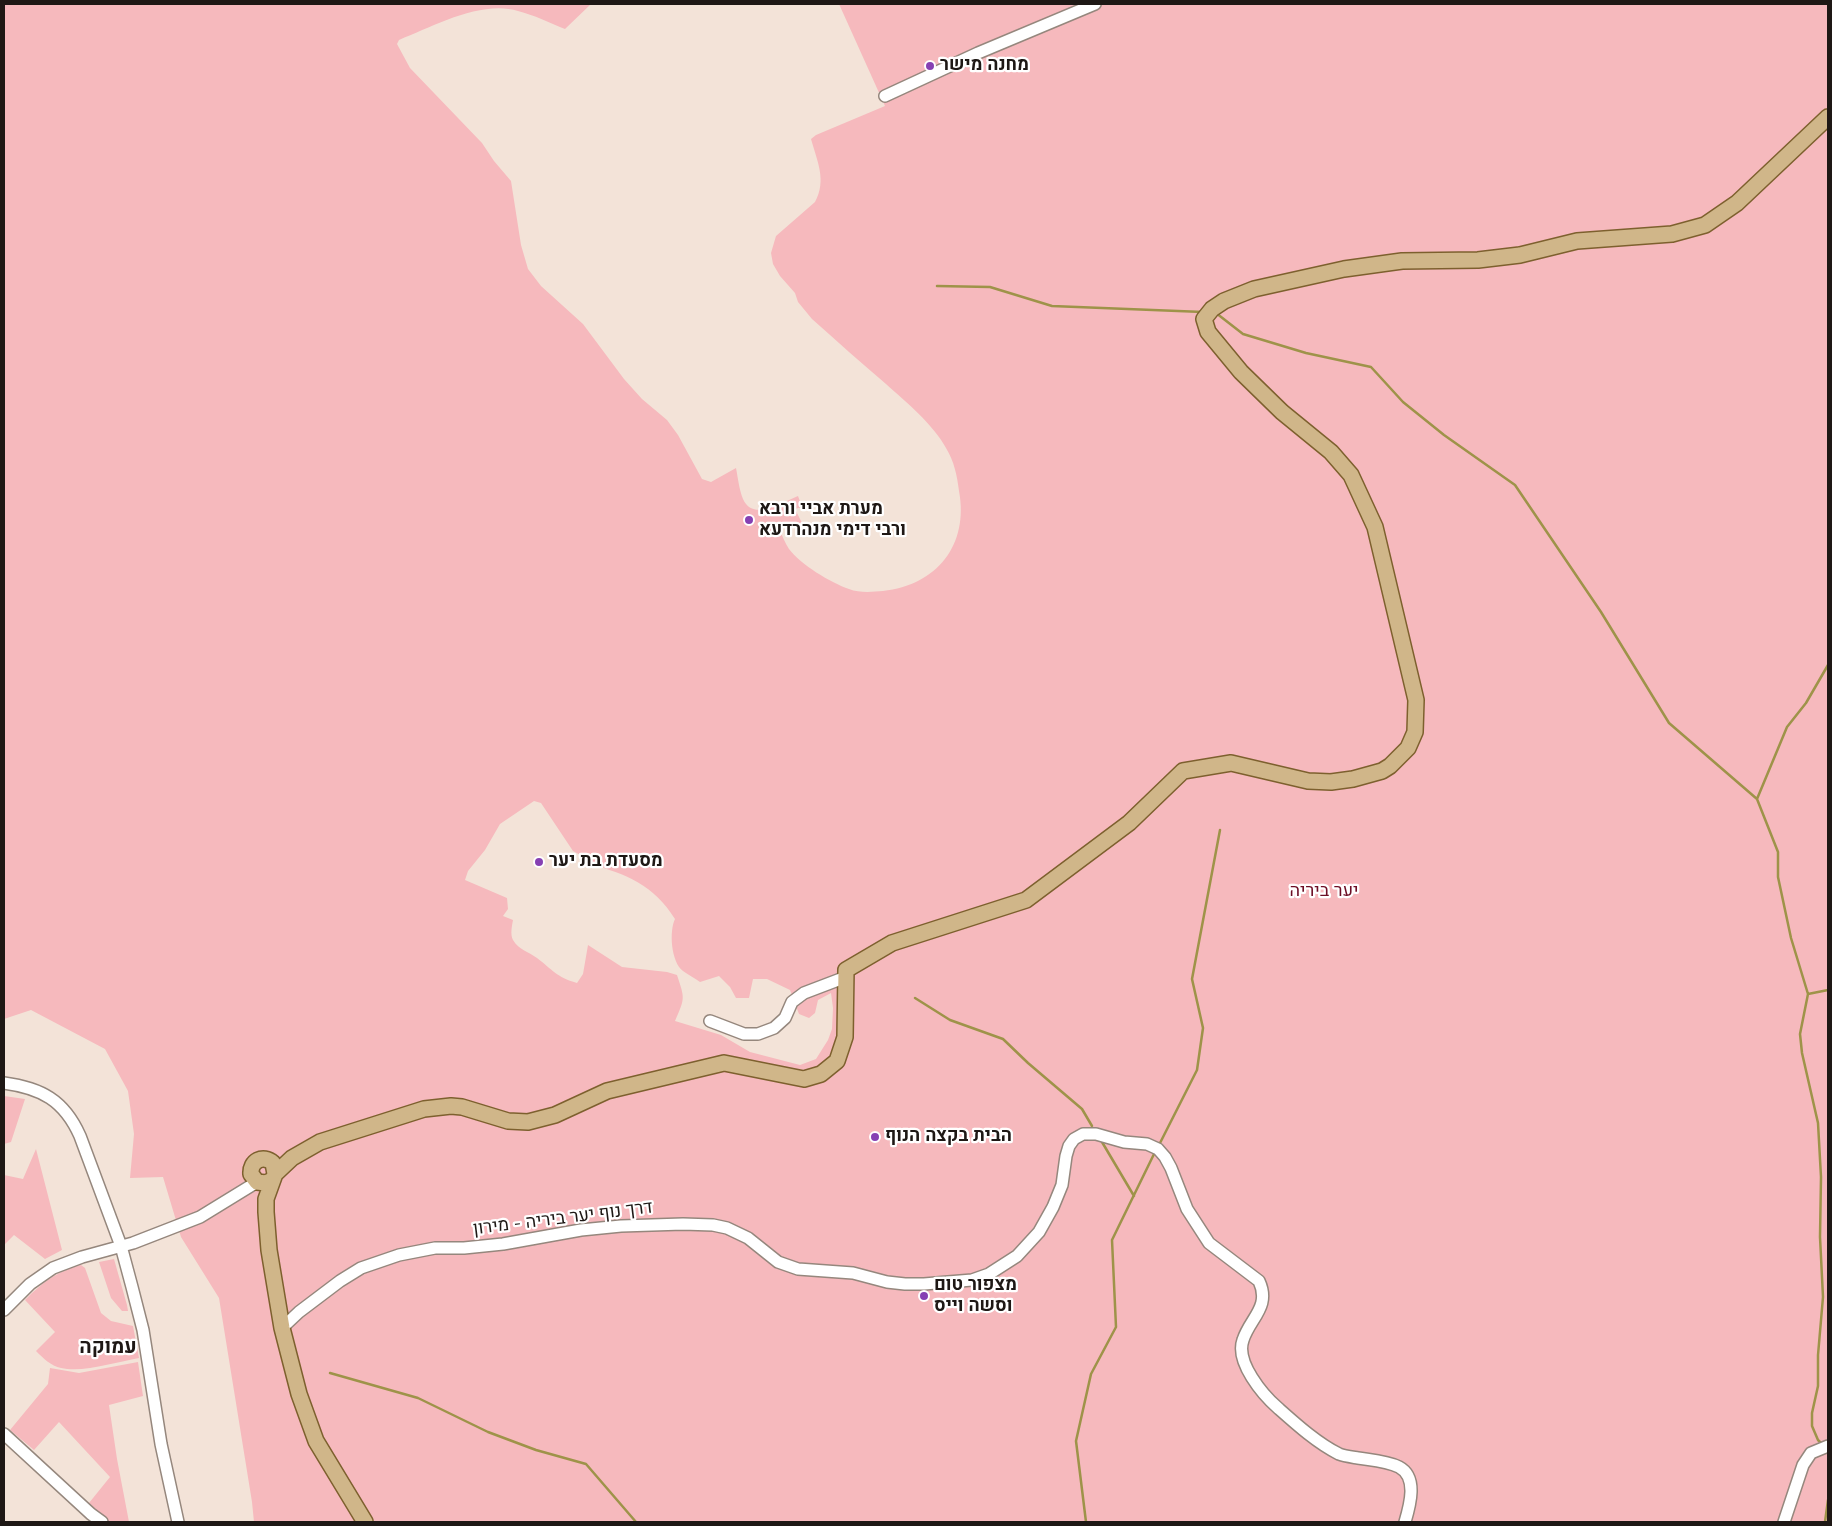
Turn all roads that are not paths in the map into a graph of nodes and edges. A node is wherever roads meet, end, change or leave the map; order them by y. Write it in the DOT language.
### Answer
graph roads {
  1 [pos="1095,4"];
  2 [pos="886,96"];
  3 [pos="1828,117"];
  4 [pos="846,977"];
  5 [pos="710,1021"];
  6 [pos="4,1083"];
  7 [pos="265,1176"];
  8 [pos="121,1246"];
  9 [pos="4,1310"];
  10 [pos="282,1328"];
  11 [pos="4,1434"];
  12 [pos="1828,1446"];
  13 [pos="102,1522"];
  14 [pos="178,1522"];
  15 [pos="365,1522"];
  16 [pos="1405,1522"];
  17 [pos="1784,1522"];
  1 -- 2 [label="street"];
  3 -- 4 [label="main road"];
  4 -- 5 [label="street"];
  4 -- 7 [label="main road"];
  6 -- 8 [label="street"];
  7 -- 8 [label="street"];
  7 -- 10 [label="main road"];
  8 -- 9 [label="street"];
  8 -- 14 [label="street"];
  10 -- 15 [label="main road"];
  10 -- 16 [label="street, דרך נוף יער ביריה - מירון"];
  11 -- 13 [label="street"];
  12 -- 17 [label="street"];
}
